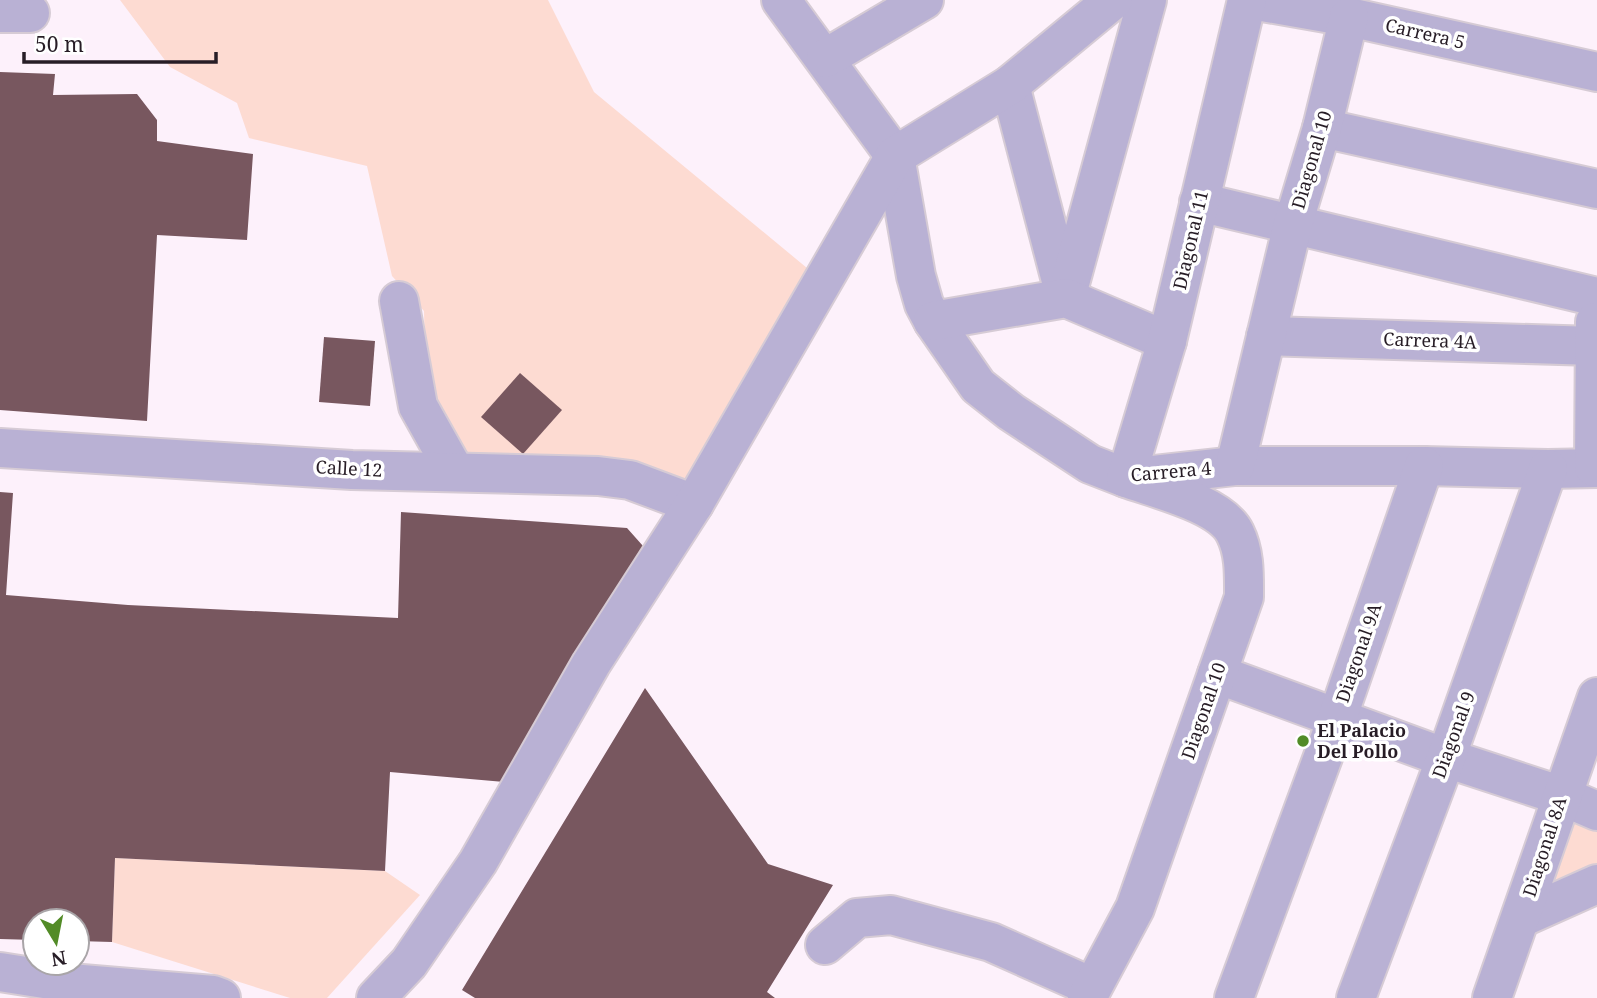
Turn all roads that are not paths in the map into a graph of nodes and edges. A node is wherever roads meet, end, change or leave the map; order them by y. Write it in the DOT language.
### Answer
graph roads {
  1 [pos="781,0"];
  2 [pos="924,0"];
  3 [pos="1113,0"];
  4 [pos="1147,0"];
  5 [pos="1249,0"];
  6 [pos="1349,17"];
  7 [pos="826,58"];
  8 [pos="1597,72"];
  9 [pos="1010,85"];
  10 [pos="1322,128"];
  11 [pos="895,156"];
  12 [pos="1597,189"];
  13 [pos="1199,202"];
  14 [pos="1293,224"];
  15 [pos="1597,281"];
  16 [pos="1597,297"];
  17 [pos="1066,298"];
  18 [pos="399,301"];
  19 [pos="933,321"];
  20 [pos="1266,336"];
  21 [pos="1167,341"];
  22 [pos="1594,346"];
  23 [pos="0,448"];
  24 [pos="1235,466"];
  25 [pos="1424,466"];
  26 [pos="1596,467"];
  27 [pos="1548,469"];
  28 [pos="455,472"];
  29 [pos="1126,478"];
  30 [pos="694,504"];
  31 [pos="1217,674"];
  32 [pos="1597,697"];
  33 [pos="1336,719"];
  34 [pos="1446,758"];
  35 [pos="1562,796"];
  36 [pos="1597,811"];
  37 [pos="1597,884"];
  38 [pos="1521,918"];
  39 [pos="825,945"];
  40 [pos="0,972"];
  41 [pos="1090,992"];
  42 [pos="221,998"];
  43 [pos="376,998"];
  44 [pos="1234,998"];
  45 [pos="1356,998"];
  46 [pos="1492,998"];
  1 -- 7 [label="street"];
  2 -- 7 [label="street"];
  3 -- 9 [label="street"];
  4 -- 17 [label="street"];
  5 -- 6 [label="street, Carrera 5"];
  5 -- 13 [label="street, Diagonal 11"];
  6 -- 8 [label="street, Carrera 5"];
  6 -- 10 [label="street, Diagonal 10"];
  7 -- 11 [label="street"];
  9 -- 11 [label="street"];
  9 -- 17 [label="street"];
  10 -- 12 [label="street"];
  10 -- 14 [label="street, Diagonal 10"];
  11 -- 19 [label="street, Carrera 4"];
  11 -- 30 [label="street"];
  13 -- 14 [label="street"];
  13 -- 21 [label="street, Diagonal 11"];
  14 -- 16 [label="street"];
  14 -- 20 [label="street, Diagonal 10"];
  15 -- 16 [label="street"];
  16 -- 22 [label="street"];
  17 -- 19 [label="street"];
  17 -- 21 [label="street"];
  18 -- 28 [label="street"];
  19 -- 29 [label="street, Carrera 4"];
  20 -- 22 [label="street, Carrera 4A"];
  20 -- 24 [label="street, Diagonal 10"];
  21 -- 29 [label="street, Diagonal 11"];
  22 -- 26 [label="street"];
  23 -- 28 [label="street, Calle 12"];
  24 -- 25 [label="street, Carrera 4"];
  24 -- 29 [label="street, Carrera 4"];
  25 -- 27 [label="street, Carrera 4"];
  25 -- 33 [label="street, Diagonal 9A"];
  26 -- 27 [label="street, Carrera 4"];
  27 -- 34 [label="street, Diagonal 9"];
  28 -- 30 [label="street, Calle 12"];
  29 -- 31 [label="street, Diagonal 10"];
  30 -- 43 [label="street"];
  31 -- 33 [label="street"];
  31 -- 41 [label="street, Diagonal 10"];
  32 -- 35 [label="street, Diagonal 8A"];
  33 -- 34 [label="street"];
  33 -- 44 [label="street, Diagonal 9A"];
  34 -- 35 [label="street"];
  34 -- 45 [label="street, Diagonal 9"];
  35 -- 36 [label="street"];
  35 -- 38 [label="street, Diagonal 8A"];
  37 -- 38 [label="street"];
  38 -- 46 [label="street, Diagonal 8A"];
  39 -- 41 [label="street"];
  40 -- 42 [label="street"];
}
